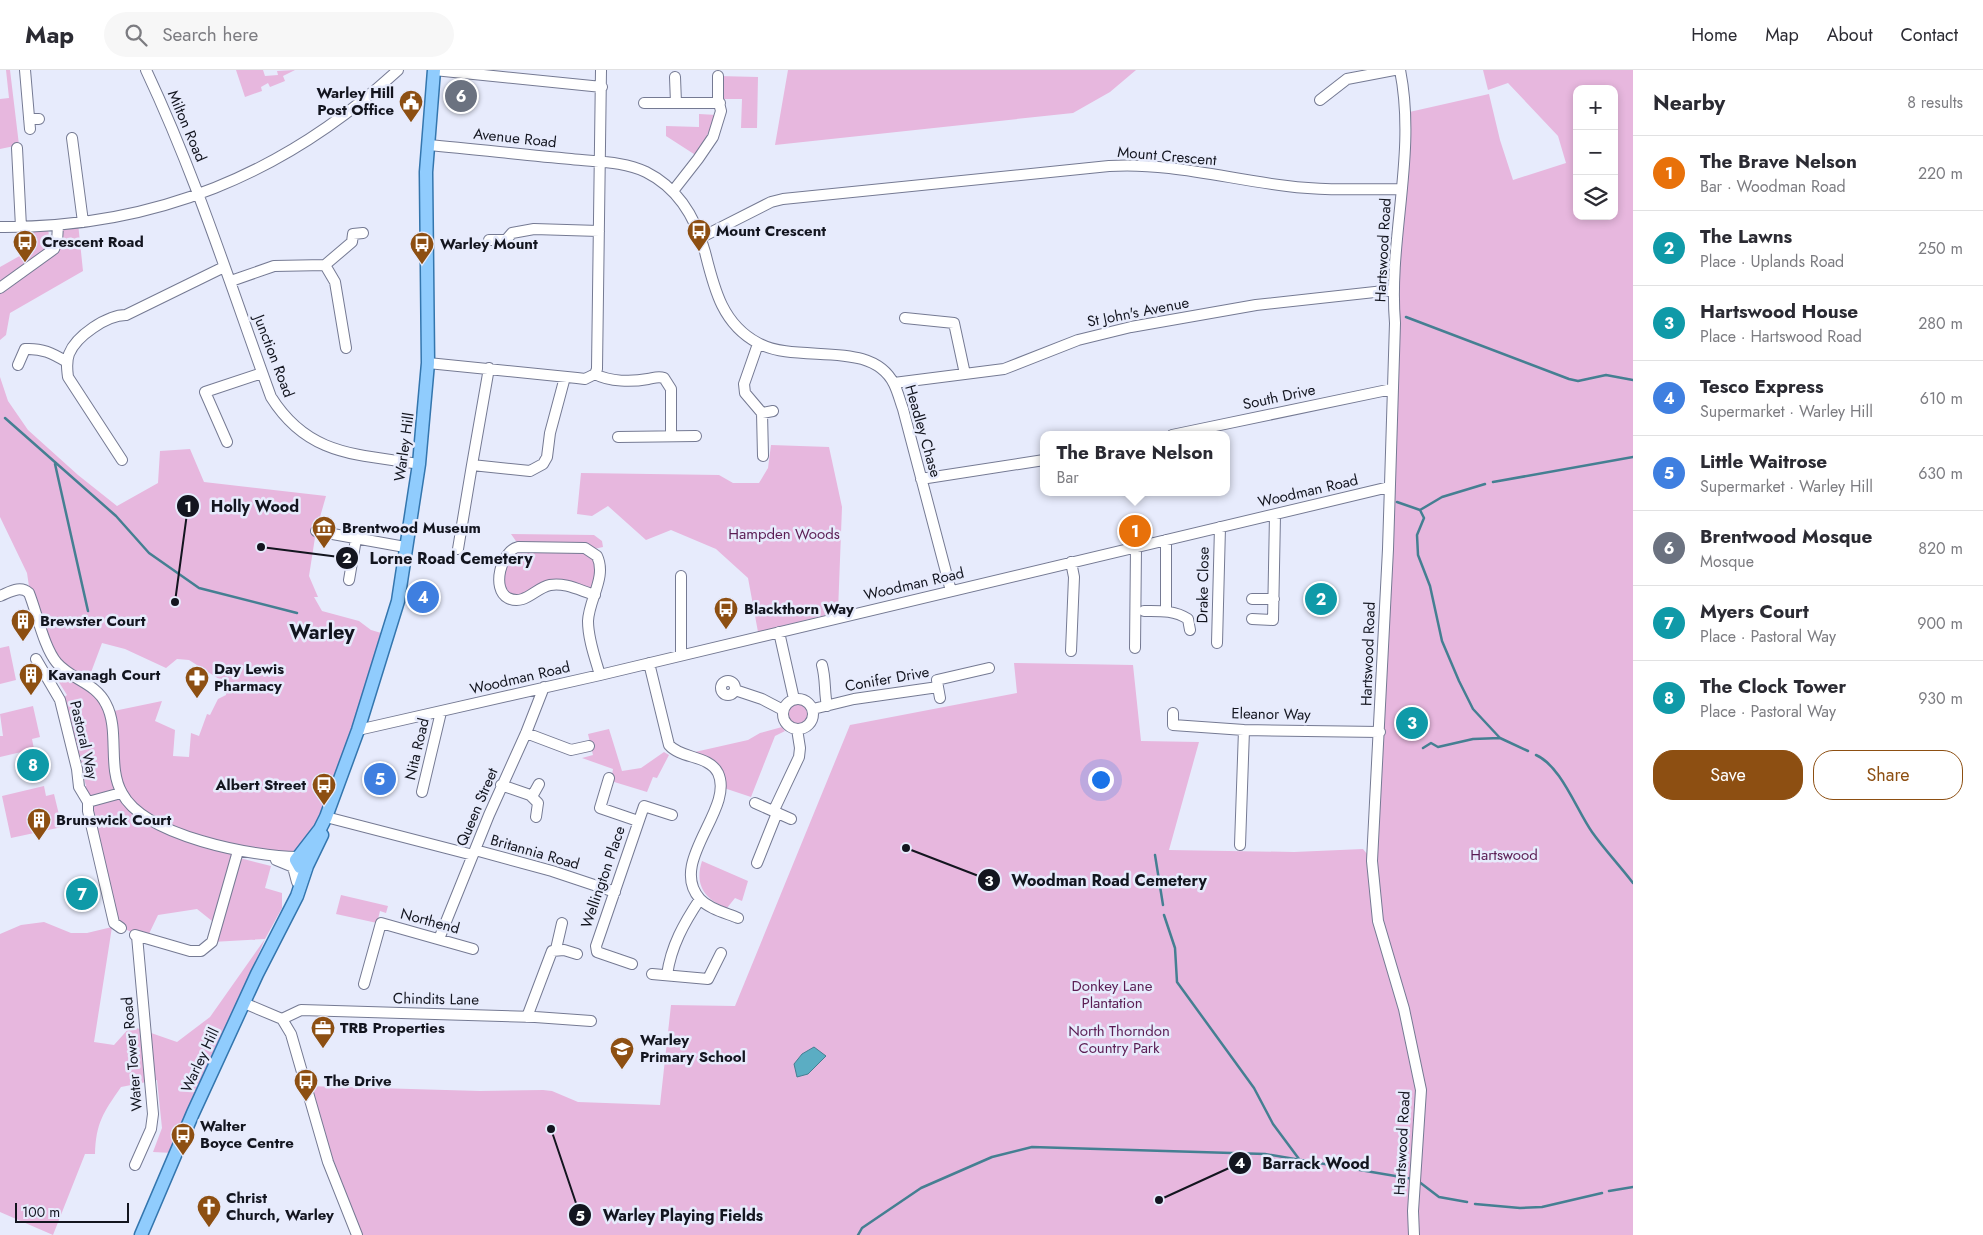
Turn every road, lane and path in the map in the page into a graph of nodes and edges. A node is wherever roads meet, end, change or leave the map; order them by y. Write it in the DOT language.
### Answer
graph roads {
  1 [pos="25,70"];
  2 [pos="146,70"];
  3 [pos="398,70"];
  4 [pos="434,70"];
  5 [pos="601,70"];
  6 [pos="1394,70"];
  7 [pos="1400,70"];
  8 [pos="718,76"];
  9 [pos="676,77"];
  10 [pos="602,87"];
  11 [pos="1320,100"];
  12 [pos="644,103"];
  13 [pos="676,103"];
  14 [pos="720,103"];
  15 [pos="33,122"];
  16 [pos="72,138"];
  17 [pos="428,145"];
  18 [pos="17,148"];
  19 [pos="599,162"];
  20 [pos="1402,188"];
  21 [pos="673,191"];
  22 [pos="199,194"];
  23 [pos="83,222"];
  24 [pos="58,225"];
  25 [pos="0,226"];
  26 [pos="22,227"];
  27 [pos="599,231"];
  28 [pos="364,233"];
  29 [pos="700,238"];
  30 [pos="489,240"];
  31 [pos="325,266"];
  32 [pos="224,267"];
  33 [pos="231,281"];
  34 [pos="0,288"];
  35 [pos="1393,290"];
  36 [pos="909,320"];
  37 [pos="758,344"];
  38 [pos="346,348"];
  39 [pos="67,362"];
  40 [pos="428,363"];
  41 [pos="18,366"];
  42 [pos="489,368"];
  43 [pos="262,372"];
  44 [pos="595,374"];
  45 [pos="965,374"];
  46 [pos="565,377"];
  47 [pos="894,383"];
  48 [pos="1392,389"];
  49 [pos="1191,431"];
  50 [pos="618,436"];
  51 [pos="671,436"];
  52 [pos="696,436"];
  53 [pos="227,442"];
  54 [pos="763,456"];
  55 [pos="122,460"];
  56 [pos="1040,461"];
  57 [pos="419,464"];
  58 [pos="472,465"];
  59 [pos="921,479"];
  60 [pos="1389,487"];
  61 [pos="1275,515"];
  62 [pos="1220,527"];
  63 [pos="316,531"];
  64 [pos="356,539"];
  65 [pos="1166,540"];
  66 [pos="405,547"];
  67 [pos="1136,547"];
  68 [pos="458,549"];
  69 [pos="1071,562"];
  70 [pos="681,576"];
  71 [pos="349,580"];
  72 [pos="951,591"];
  73 [pos="595,595"];
  74 [pos="0,596"];
  75 [pos="1252,599"];
  76 [pos="1274,599"];
  77 [pos="1144,611"];
  78 [pos="1166,611"];
  79 [pos="1252,619"];
  80 [pos="1190,630"];
  81 [pos="779,632"];
  82 [pos="1217,643"];
  83 [pos="1134,648"];
  84 [pos="1071,651"];
  85 [pos="681,656"];
  86 [pos="36,659"];
  87 [pos="649,663"];
  88 [pos="822,665"];
  89 [pos="989,668"];
  90 [pos="600,675"];
  91 [pos="937,680"];
  92 [pos="544,687"];
  93 [pos="735,690"];
  94 [pos="940,698"];
  95 [pos="794,699"];
  96 [pos="827,706"];
  97 [pos="813,709"];
  98 [pos="784,710"];
  99 [pos="441,712"];
  100 [pos="1173,713"];
  101 [pos="797,729"];
  102 [pos="358,730"];
  103 [pos="1244,730"];
  104 [pos="1380,732"];
  105 [pos="526,733"];
  106 [pos="590,746"];
  107 [pos="609,778"];
  108 [pos="539,784"];
  109 [pos="501,785"];
  110 [pos="422,792"];
  111 [pos="121,793"];
  112 [pos="530,795"];
  113 [pos="88,802"];
  114 [pos="756,803"];
  115 [pos="775,812"];
  116 [pos="672,815"];
  117 [pos="326,816"];
  118 [pos="536,817"];
  119 [pos="792,819"];
  120 [pos="638,821"];
  121 [pos="1240,845"];
  122 [pos="238,851"];
  123 [pos="474,852"];
  124 [pos="266,856"];
  125 [pos="299,862"];
  126 [pos="757,863"];
  127 [pos="615,892"];
  128 [pos="700,899"];
  129 [pos="293,902"];
  130 [pos="738,918"];
  131 [pos="562,923"];
  132 [pos="121,928"];
  133 [pos="440,939"];
  134 [pos="474,949"];
  135 [pos="556,949"];
  136 [pos="721,953"];
  137 [pos="578,954"];
  138 [pos="632,964"];
  139 [pos="652,974"];
  140 [pos="667,975"];
  141 [pos="364,984"];
  142 [pos="244,1003"];
  143 [pos="527,1017"];
  144 [pos="282,1019"];
  145 [pos="591,1021"];
  146 [pos="135,1165"];
  147 [pos="141,1235"];
  148 [pos="357,1235"];
  149 [pos="1414,1235"];
  1 -- 15 [label="street"];
  2 -- 22 [label="street, Milton Road"];
  3 -- 22 [label="street"];
  4 -- 10 [label="street"];
  4 -- 17 [label="main road, Warley Hill"];
  5 -- 10 [label="street"];
  6 -- 11 [label="street"];
  7 -- 20 [label="street, Hartswood Road"];
  8 -- 14 [label="street"];
  9 -- 13 [label="street"];
  10 -- 19 [label="street"];
  12 -- 13 [label="street"];
  13 -- 14 [label="street"];
  14 -- 21 [label="street"];
  16 -- 23 [label="street"];
  17 -- 19 [label="street, Avenue Road"];
  17 -- 40 [label="main road, Warley Hill"];
  18 -- 26 [label="street"];
  19 -- 21 [label="street, Headley Chase"];
  19 -- 27 [label="street"];
  20 -- 29 [label="street, Mount Crescent"];
  20 -- 35 [label="street, Hartswood Road"];
  21 -- 29 [label="street, Headley Chase"];
  22 -- 23 [label="street"];
  22 -- 32 [label="street, Junction Road"];
  23 -- 24 [label="street"];
  24 -- 26 [label="street"];
  24 -- 34 [label="street"];
  25 -- 26 [label="street"];
  27 -- 30 [label="street"];
  27 -- 44 [label="street"];
  28 -- 31 [label="street"];
  29 -- 37 [label="street, Headley Chase"];
  31 -- 33 [label="street"];
  31 -- 38 [label="street"];
  32 -- 33 [label="street, Junction Road"];
  32 -- 39 [label="street"];
  33 -- 43 [label="street, Junction Road"];
  35 -- 45 [label="street, St John's Avenue"];
  35 -- 48 [label="street, Hartswood Road"];
  36 -- 45 [label="street"];
  37 -- 47 [label="street, Headley Chase"];
  37 -- 54 [label="street"];
  39 -- 41 [label="street"];
  39 -- 55 [label="street"];
  40 -- 42 [label="street"];
  40 -- 57 [label="main road, Warley Hill"];
  42 -- 46 [label="street"];
  42 -- 58 [label="street"];
  43 -- 53 [label="street"];
  43 -- 57 [label="street, Junction Road"];
  44 -- 46 [label="street"];
  44 -- 51 [label="street"];
  45 -- 47 [label="street, St John's Avenue"];
  46 -- 58 [label="street"];
  47 -- 59 [label="street, Headley Chase"];
  48 -- 49 [label="street, South Drive"];
  48 -- 60 [label="street, Hartswood Road"];
  50 -- 51 [label="street"];
  51 -- 52 [label="street"];
  56 -- 59 [label="street"];
  57 -- 66 [label="main road, Warley Hill"];
  58 -- 68 [label="street"];
  59 -- 72 [label="street, Headley Chase"];
  60 -- 61 [label="street, Woodman Road"];
  60 -- 104 [label="street, Hartswood Road"];
  61 -- 62 [label="street, Woodman Road"];
  61 -- 76 [label="street"];
  62 -- 65 [label="street, Woodman Road"];
  62 -- 82 [label="street, Drake Close"];
  63 -- 64 [label="street"];
  64 -- 66 [label="street"];
  64 -- 71 [label="street"];
  65 -- 67 [label="street, Woodman Road"];
  65 -- 78 [label="street"];
  66 -- 102 [label="main road, Warley Hill"];
  67 -- 69 [label="street, Woodman Road"];
  67 -- 83 [label="street"];
  69 -- 72 [label="street, Woodman Road"];
  69 -- 84 [label="street"];
  70 -- 85 [label="street"];
  72 -- 81 [label="street, Woodman Road"];
  73 -- 73 [label="street"];
  73 -- 90 [label="street"];
  74 -- 111 [label="street, Pastoral Way"];
  75 -- 76 [label="street"];
  76 -- 79 [label="street"];
  77 -- 78 [label="street"];
  78 -- 80 [label="street"];
  81 -- 85 [label="street, Woodman Road"];
  81 -- 95 [label="street"];
  85 -- 87 [label="street, Woodman Road"];
  86 -- 113 [label="street, Pastoral Way"];
  87 -- 90 [label="street, Woodman Road"];
  87 -- 128 [label="street"];
  88 -- 96 [label="street"];
  89 -- 91 [label="street, Conifer Drive"];
  90 -- 92 [label="street, Woodman Road"];
  91 -- 94 [label="street"];
  91 -- 96 [label="street, Conifer Drive"];
  92 -- 99 [label="street, Woodman Road"];
  92 -- 105 [label="street, Queen Street"];
  93 -- 98 [label="street"];
  95 -- 97 [label="street"];
  95 -- 98 [label="street"];
  96 -- 97 [label="street, Conifer Drive"];
  97 -- 101 [label="street"];
  98 -- 101 [label="street"];
  99 -- 102 [label="street, Woodman Road"];
  99 -- 110 [label="street, Nita Road"];
  100 -- 103 [label="street, Eleanor Way"];
  101 -- 115 [label="street"];
  102 -- 117 [label="main road, Warley Hill"];
  103 -- 104 [label="street, Eleanor Way"];
  103 -- 121 [label="street"];
  104 -- 149 [label="street, Hartswood Road"];
  105 -- 106 [label="street"];
  105 -- 109 [label="street, Queen Street"];
  107 -- 120 [label="street"];
  108 -- 112 [label="street"];
  109 -- 112 [label="street"];
  109 -- 123 [label="street, Queen Street"];
  111 -- 113 [label="street, Pastoral Way"];
  111 -- 122 [label="street"];
  112 -- 118 [label="street"];
  113 -- 132 [label="street, Pastoral Way"];
  114 -- 115 [label="street"];
  115 -- 119 [label="street"];
  115 -- 126 [label="street"];
  116 -- 120 [label="street, Wellington Place"];
  117 -- 123 [label="street"];
  117 -- 125 [label="main road, Warley Hill"];
  120 -- 127 [label="street, Wellington Place"];
  122 -- 124 [label="street"];
  122 -- 146 [label="street, Water Tower Road"];
  123 -- 127 [label="street, Britannia Road"];
  123 -- 133 [label="street, Queen Street"];
  124 -- 125 [label="street"];
  124 -- 125 [label="street"];
  125 -- 129 [label="main road, Warley Hill"];
  125 -- 129 [label="main road, Warley Hill"];
  127 -- 138 [label="street, Wellington Place"];
  128 -- 130 [label="street"];
  128 -- 140 [label="street"];
  129 -- 142 [label="main road, Warley Hill"];
  131 -- 135 [label="street"];
  133 -- 134 [label="street, Northend"];
  133 -- 141 [label="street, Northend"];
  135 -- 137 [label="street"];
  135 -- 143 [label="street"];
  136 -- 140 [label="street"];
  139 -- 140 [label="street"];
  142 -- 144 [label="street"];
  142 -- 147 [label="main road, Warley Hill"];
  143 -- 144 [label="street, Chindits Lane"];
  143 -- 145 [label="street, Chindits Lane"];
  144 -- 148 [label="street"];
}
